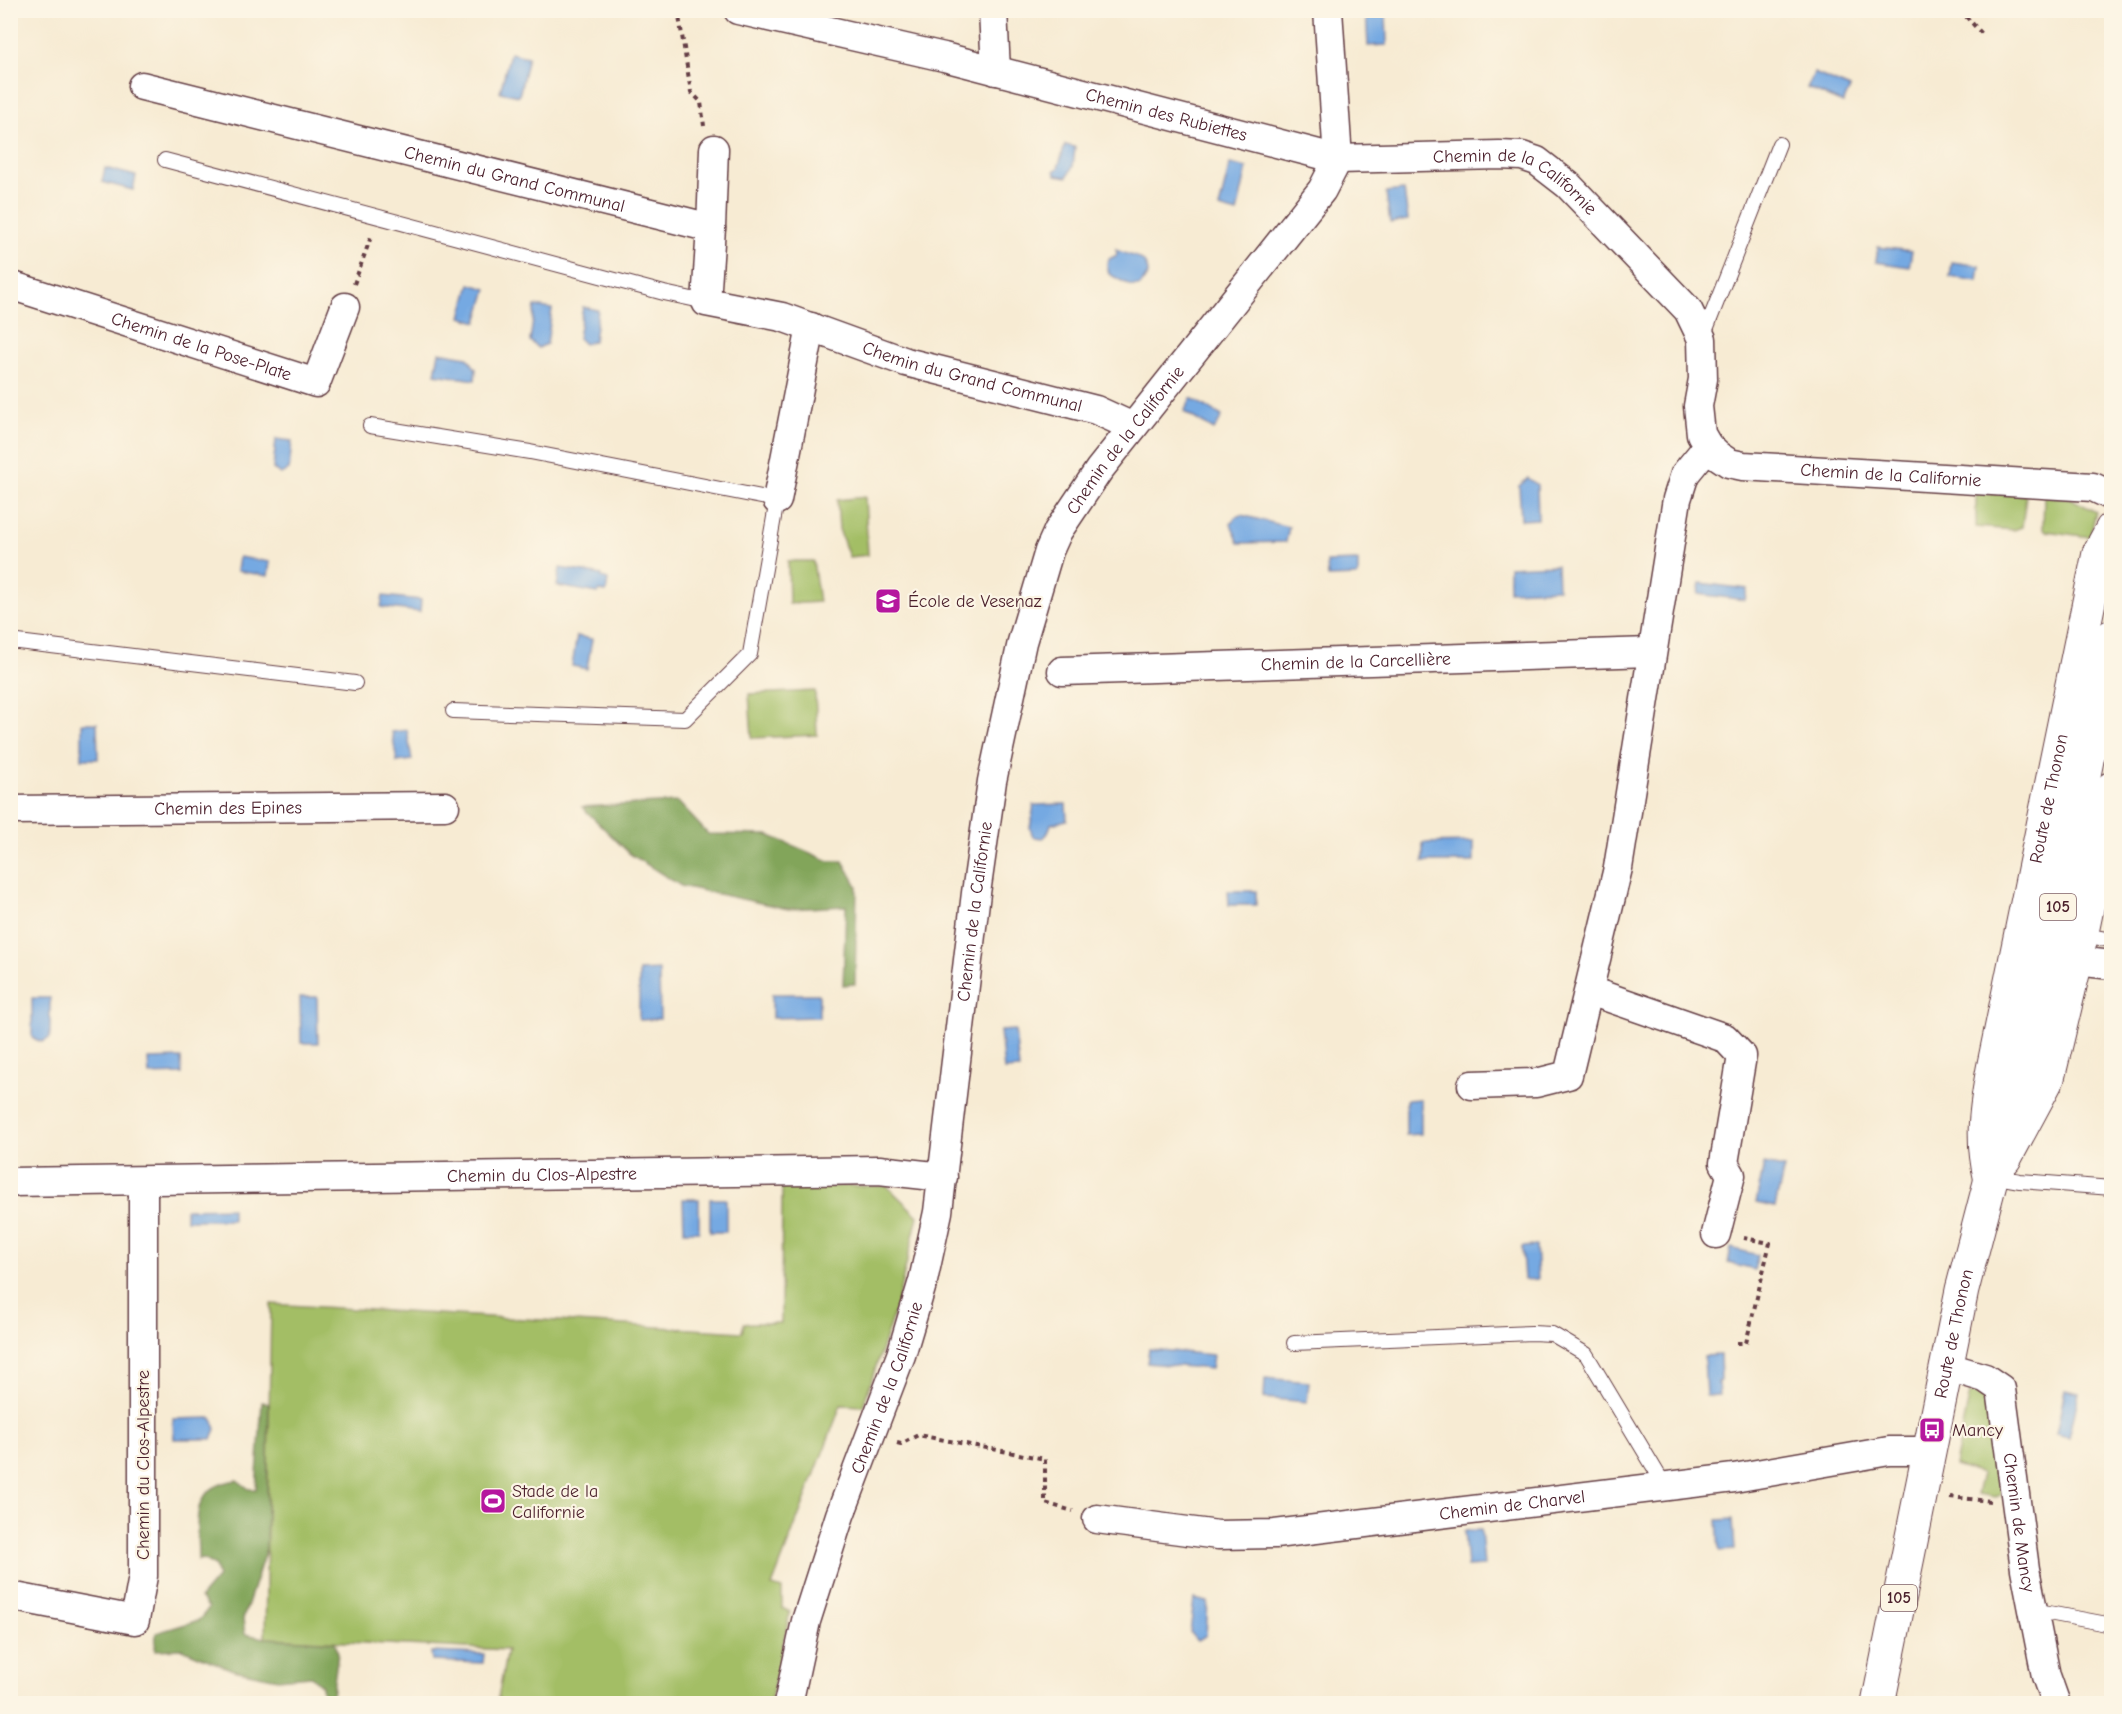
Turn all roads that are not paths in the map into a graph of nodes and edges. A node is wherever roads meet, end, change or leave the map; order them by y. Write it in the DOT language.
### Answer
graph roads {
  1 [pos="738,10"];
  2 [pos="993,10"];
  3 [pos="1328,10"];
  4 [pos="996,70"];
  5 [pos="142,86"];
  6 [pos="1779,144"];
  7 [pos="714,149"];
  8 [pos="1338,159"];
  9 [pos="165,160"];
  10 [pos="711,228"];
  11 [pos="10,285"];
  12 [pos="706,302"];
  13 [pos="345,307"];
  14 [pos="811,327"];
  15 [pos="1702,339"];
  16 [pos="370,426"];
  17 [pos="1133,427"];
  18 [pos="1708,446"];
  19 [pos="2112,496"];
  20 [pos="777,500"];
  21 [pos="2112,529"];
  22 [pos="2112,636"];
  23 [pos="10,641"];
  24 [pos="1651,652"];
  25 [pos="1062,671"];
  26 [pos="355,683"];
  27 [pos="453,711"];
  28 [pos="2110,801"];
  29 [pos="445,806"];
  30 [pos="10,810"];
  31 [pos="2090,945"];
  32 [pos="2112,965"];
  33 [pos="1590,990"];
  34 [pos="1472,1085"];
  35 [pos="1990,1176"];
  36 [pos="943,1177"];
  37 [pos="10,1182"];
  38 [pos="143,1182"];
  39 [pos="2112,1188"];
  40 [pos="1716,1234"];
  41 [pos="1294,1343"];
  42 [pos="1945,1366"];
  43 [pos="1928,1451"];
  44 [pos="1665,1486"];
  45 [pos="1097,1519"];
  46 [pos="10,1596"];
  47 [pos="2033,1610"];
  48 [pos="2112,1625"];
  49 [pos="788,1704"];
  50 [pos="1878,1704"];
  51 [pos="2056,1704"];
  1 -- 4 [label="street, Chemin des Rubiettes"];
  2 -- 4 [label="street"];
  3 -- 8 [label="street"];
  4 -- 8 [label="street, Chemin des Rubiettes"];
  5 -- 10 [label="street, Chemin du Grand Communal"];
  6 -- 15 [label="lane"];
  7 -- 10 [label="street"];
  8 -- 15 [label="street, Chemin de la Californie"];
  8 -- 17 [label="street, Chemin de la Californie"];
  9 -- 12 [label="lane"];
  10 -- 12 [label="street"];
  11 -- 13 [label="street, Chemin de la Pose-Plate"];
  12 -- 14 [label="street, Chemin du Grand Communal"];
  14 -- 17 [label="street, Chemin du Grand Communal"];
  14 -- 20 [label="street"];
  15 -- 18 [label="street, Chemin de la Californie"];
  16 -- 20 [label="lane"];
  17 -- 36 [label="street, Chemin de la Californie"];
  18 -- 19 [label="street, Chemin de la Californie"];
  18 -- 24 [label="street"];
  20 -- 27 [label="lane"];
  21 -- 35 [label="main road, Route de Thonon"];
  22 -- 35 [label="main road, 105"];
  23 -- 26 [label="lane"];
  24 -- 25 [label="street, Chemin de la Carcellière"];
  24 -- 33 [label="street"];
  28 -- 31 [label="main road, Route de Thonon"];
  29 -- 30 [label="street, Chemin des Epines"];
  31 -- 32 [label="street"];
  31 -- 35 [label="main road, Route de Thonon"];
  33 -- 34 [label="street"];
  33 -- 40 [label="street"];
  35 -- 39 [label="lane"];
  35 -- 42 [label="main road, Route de Thonon / 105"];
  36 -- 38 [label="street, Chemin du Clos-Alpestre"];
  36 -- 49 [label="street, Chemin de la Californie"];
  37 -- 38 [label="street, Chemin du Clos-Alpestre"];
  38 -- 46 [label="street, Chemin du Clos-Alpestre"];
  41 -- 44 [label="lane"];
  42 -- 43 [label="main road, Route de Thonon / 105"];
  42 -- 47 [label="street, Chemin de Mancy"];
  43 -- 44 [label="street, Chemin de Charvel"];
  43 -- 50 [label="main road, Route de Thonon / 105"];
  44 -- 45 [label="street, Chemin de Charvel"];
  47 -- 48 [label="lane, Chemin de Mancy"];
  47 -- 51 [label="street, Chemin de Mancy"];
}
